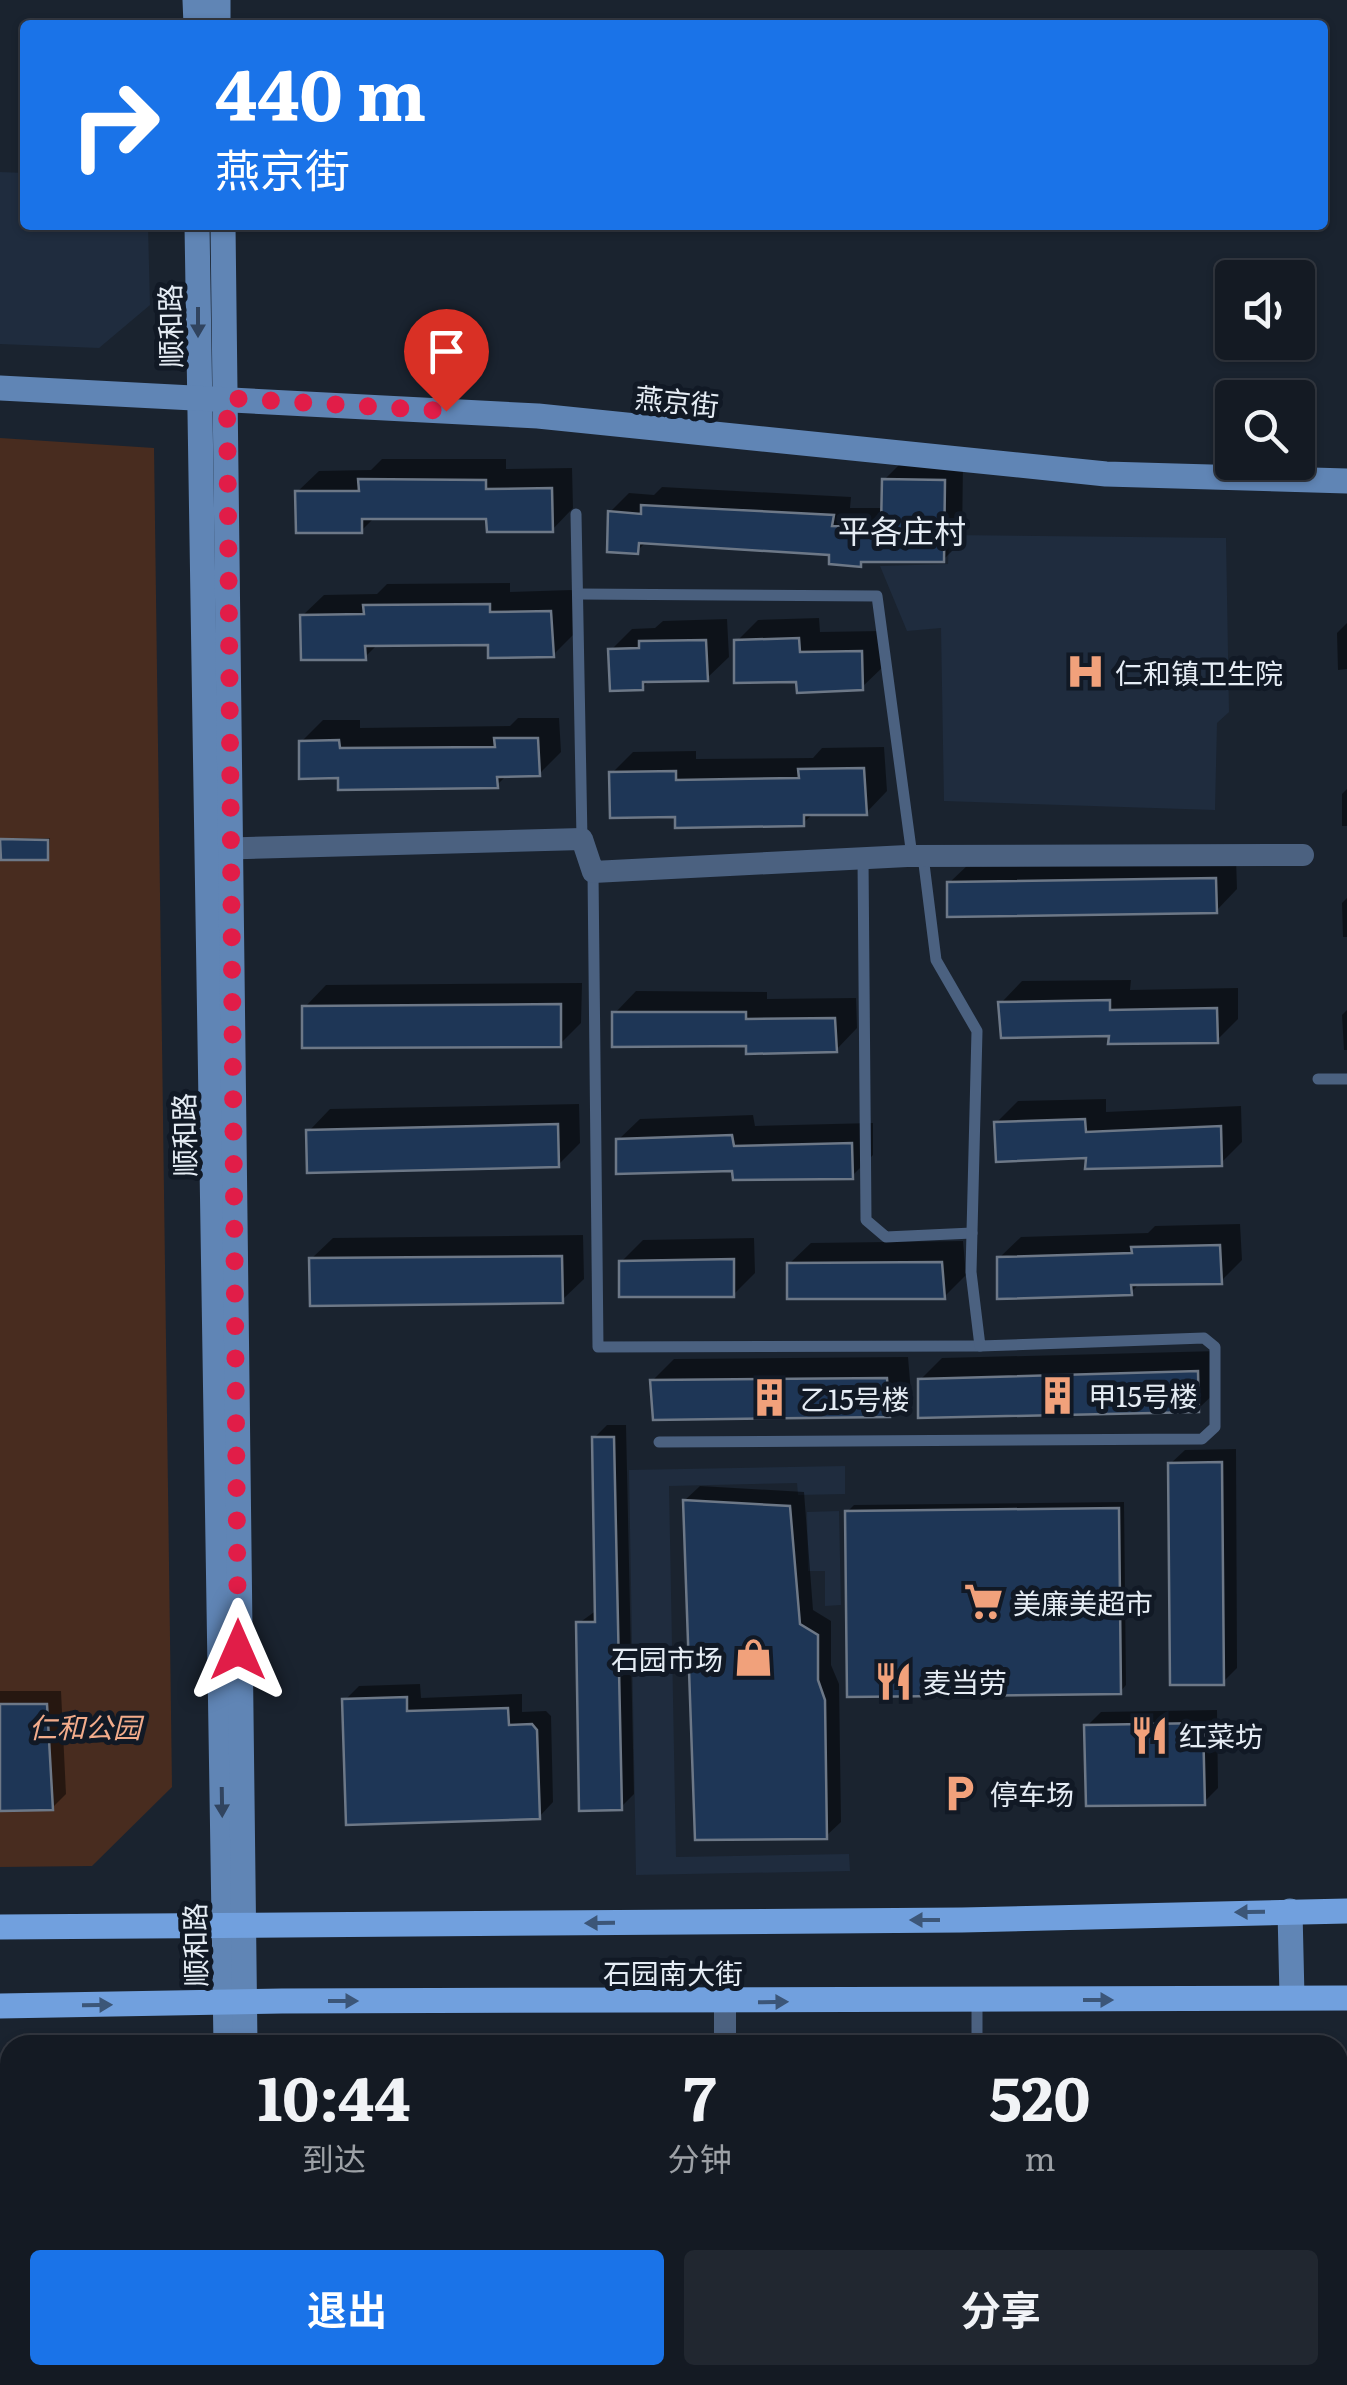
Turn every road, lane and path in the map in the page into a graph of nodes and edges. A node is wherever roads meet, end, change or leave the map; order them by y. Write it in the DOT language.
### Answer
graph roads {
  1 [pos="198,230"];
  2 [pos="223,230"];
  3 [pos="0,388"];
  4 [pos="200,396"];
  5 [pos="227,398"];
  6 [pos="1347,481"];
  7 [pos="576,514"];
  8 [pos="578,594"];
  9 [pos="582,838"];
  10 [pos="219,849"];
  11 [pos="1304,855"];
  12 [pos="918,856"];
  13 [pos="863,858"];
  14 [pos="593,872"];
  15 [pos="1318,1079"];
  16 [pos="1347,1079"];
  17 [pos="972,1233"];
  18 [pos="980,1346"];
  19 [pos="659,1442"];
  20 [pos="1290,1911"];
  21 [pos="1347,1911"];
  22 [pos="234,1925"];
  23 [pos="0,1928"];
  24 [pos="1292,1997"];
  25 [pos="1347,1998"];
  26 [pos="977,2001"];
  27 [pos="236,2002"];
  28 [pos="726,2003"];
  29 [pos="0,2006"];
  30 [pos="228,2035"];
  31 [pos="243,2035"];
  32 [pos="725,2035"];
  33 [pos="978,2035"];
  1 -- 4 [label="main road, 顺和路, one-way"];
  2 -- 5 [label="main road, 顺和路"];
  3 -- 4 [label="main road, 燕京街"];
  4 -- 5 [label="main road, 燕京街"];
  4 -- 10 [label="main road, 顺和路"];
  5 -- 6 [label="main road, 燕京街"];
  5 -- 10 [label="main road, 顺和路"];
  7 -- 8 [label="lane"];
  8 -- 9 [label="lane"];
  8 -- 12 [label="lane"];
  9 -- 10 [label="street"];
  9 -- 14 [label="street"];
  10 -- 22 [label="main road, 顺和路"];
  11 -- 12 [label="street"];
  12 -- 13 [label="street"];
  12 -- 17 [label="lane"];
  13 -- 14 [label="street"];
  13 -- 17 [label="lane"];
  14 -- 18 [label="lane"];
  15 -- 16 [label="lane"];
  17 -- 18 [label="lane"];
  18 -- 19 [label="lane"];
  20 -- 21 [label="main road, 石园南大街"];
  20 -- 22 [label="main road, 石园南大街, one-way"];
  20 -- 24 [label="main road"];
  22 -- 23 [label="main road, 石园南大街"];
  22 -- 27 [label="main road, 顺和路"];
  24 -- 25 [label="main road, 石园南大街"];
  26 -- 24 [label="main road, 石园南大街, one-way"];
  28 -- 26 [label="main road, 石园南大街, one-way"];
  26 -- 33 [label="lane"];
  27 -- 28 [label="main road, 石园南大街, one-way"];
  29 -- 27 [label="main road, 石园南大街, one-way"];
  27 -- 30 [label="main road, 顺和路"];
  27 -- 31 [label="main road, 顺和路"];
  28 -- 32 [label="street"];
}
